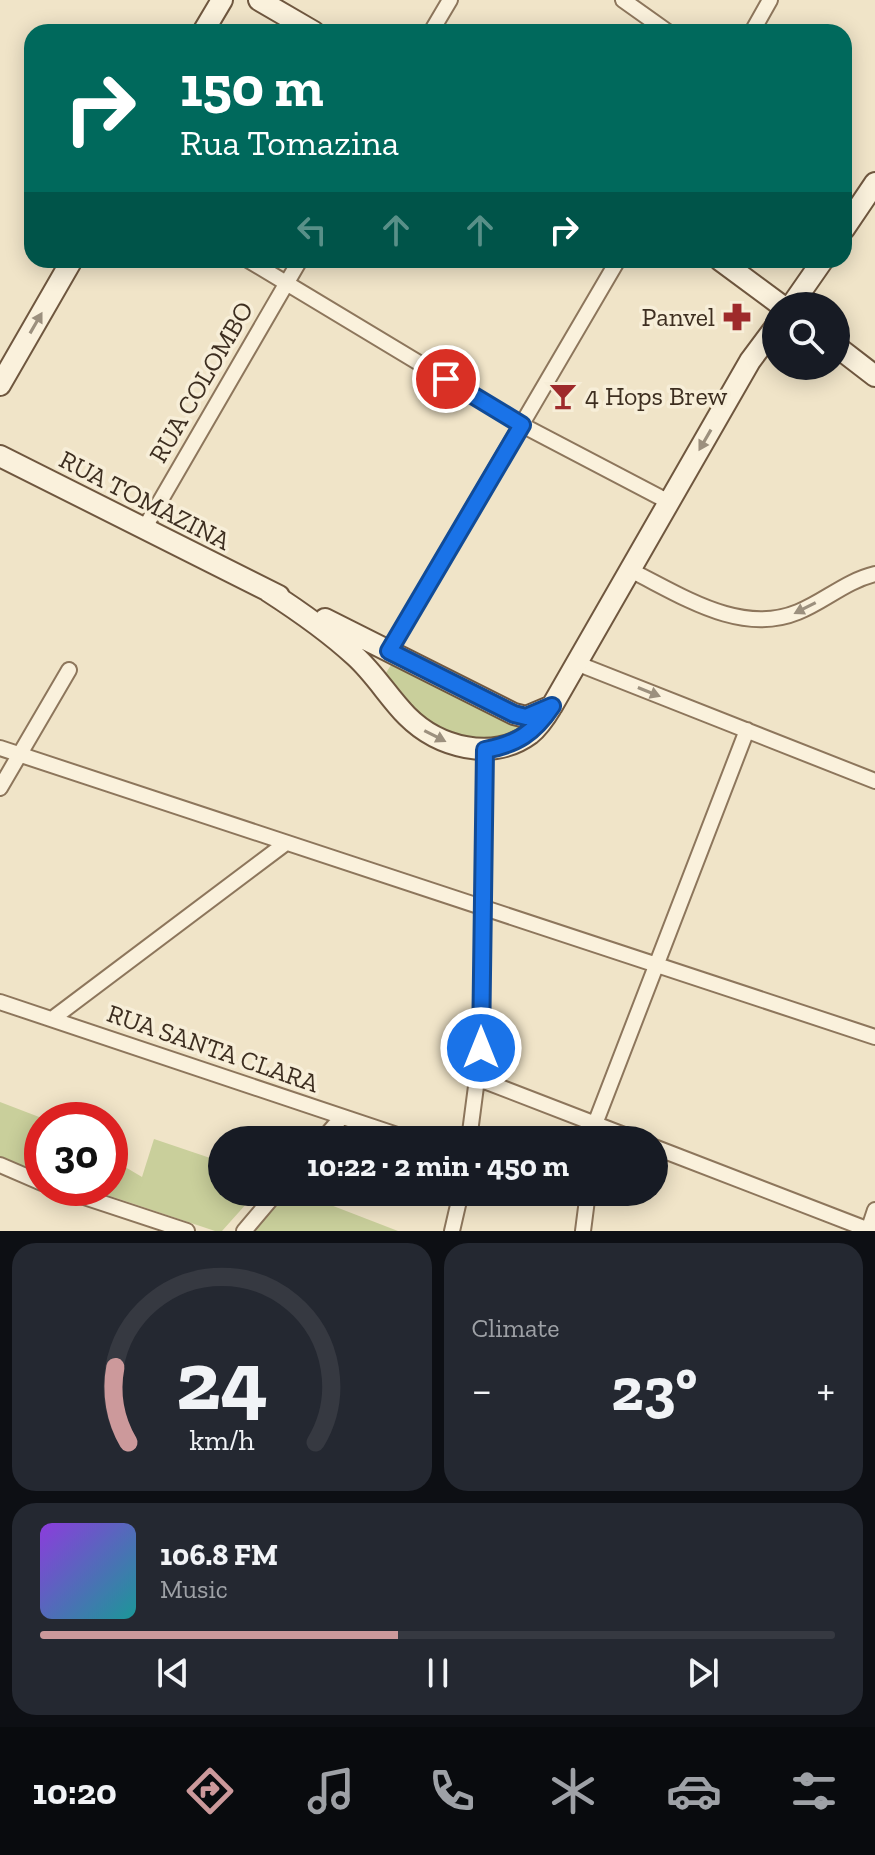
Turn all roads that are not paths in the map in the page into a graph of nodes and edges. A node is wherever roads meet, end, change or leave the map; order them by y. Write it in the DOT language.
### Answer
graph roads {
  1 [pos="222,0"];
  2 [pos="259,0"];
  3 [pos="450,0"];
  4 [pos="623,0"];
  5 [pos="770,0"];
  6 [pos="208,24"];
  7 [pos="300,24"];
  8 [pos="436,24"];
  9 [pos="657,24"];
  10 [pos="756,24"];
  11 [pos="875,183"];
  12 [pos="852,217"];
  13 [pos="67,268"];
  14 [pos="262,268"];
  15 [pos="295,268"];
  16 [pos="613,268"];
  17 [pos="731,268"];
  18 [pos="817,268"];
  19 [pos="287,283"];
  20 [pos="763,292"];
  21 [pos="801,292"];
  22 [pos="762,345"];
  23 [pos="850,357"];
  24 [pos="875,376"];
  25 [pos="0,385"];
  26 [pos="522,425"];
  27 [pos="0,456"];
  28 [pos="669,502"];
  29 [pos="144,529"];
  30 [pos="630,570"];
  31 [pos="875,574"];
  32 [pos="268,591"];
  33 [pos="389,651"];
  34 [pos="576,663"];
  35 [pos="69,670"];
  36 [pos="379,682"];
  37 [pos="552,706"];
  38 [pos="747,730"];
  39 [pos="0,748"];
  40 [pos="485,750"];
  41 [pos="20,755"];
  42 [pos="875,781"];
  43 [pos="0,788"];
  44 [pos="286,843"];
  45 [pos="482,907"];
  46 [pos="657,965"];
  47 [pos="0,1002"];
  48 [pos="52,1019"];
  49 [pos="875,1037"];
  50 [pos="479,1079"];
  51 [pos="342,1117"];
  52 [pos="595,1124"];
  53 [pos="334,1126"];
  54 [pos="369,1126"];
  55 [pos="471,1126"];
  56 [pos="600,1126"];
  57 [pos="668,1152"];
  58 [pos="0,1165"];
  59 [pos="24,1175"];
  60 [pos="111,1206"];
  61 [pos="265,1206"];
  62 [pos="458,1206"];
  63 [pos="586,1206"];
  64 [pos="875,1210"];
  65 [pos="868,1230"];
  66 [pos="187,1231"];
  67 [pos="244,1231"];
  68 [pos="452,1231"];
  69 [pos="583,1231"];
  1 -- 6 [label="main road"];
  2 -- 7 [label="main road"];
  3 -- 8 [label="street"];
  4 -- 9 [label="street"];
  5 -- 10 [label="street"];
  11 -- 12 [label="main road"];
  25 -- 13 [label="main road, one-way"];
  14 -- 19 [label="street"];
  15 -- 19 [label="street, RUA COLOMBO"];
  16 -- 26 [label="street"];
  17 -- 20 [label="main road"];
  18 -- 21 [label="main road"];
  19 -- 26 [label="street"];
  19 -- 29 [label="street, RUA COLOMBO"];
  22 -- 28 [label="main road, one-way"];
  23 -- 24 [label="main road"];
  26 -- 28 [label="street"];
  26 -- 33 [label="street"];
  27 -- 29 [label="main road, RUA TOMAZINA"];
  28 -- 30 [label="main road"];
  29 -- 32 [label="main road, RUA TOMAZINA"];
  31 -- 30 [label="street, one-way"];
  30 -- 34 [label="main road"];
  32 -- 33 [label="main road, RUA TOMAZINA"];
  32 -- 36 [label="main road, RUA TOMAZINA"];
  33 -- 36 [label="main road"];
  33 -- 37 [label="main road, RUA TOMAZINA"];
  34 -- 37 [label="main road"];
  34 -- 38 [label="street, one-way"];
  35 -- 41 [label="street"];
  36 -- 40 [label="main road, RUA TOMAZINA, one-way"];
  37 -- 40 [label="main road"];
  38 -- 42 [label="street"];
  38 -- 46 [label="street"];
  39 -- 41 [label="street"];
  40 -- 45 [label="street"];
  41 -- 43 [label="street"];
  41 -- 44 [label="street"];
  44 -- 45 [label="street"];
  44 -- 48 [label="street"];
  45 -- 46 [label="street"];
  45 -- 50 [label="street"];
  46 -- 49 [label="street"];
  46 -- 52 [label="street"];
  47 -- 48 [label="street, RUA SANTA CLARA"];
  48 -- 51 [label="street, RUA SANTA CLARA"];
  50 -- 52 [label="street"];
  50 -- 55 [label="street"];
  51 -- 53 [label="street"];
  51 -- 54 [label="street, RUA SANTA CLARA"];
  52 -- 56 [label="street"];
  57 -- 65 [label="street"];
  58 -- 59 [label="street"];
  60 -- 66 [label="street"];
  61 -- 67 [label="street"];
  62 -- 68 [label="street"];
  63 -- 69 [label="street"];
  64 -- 65 [label="street"];
}
